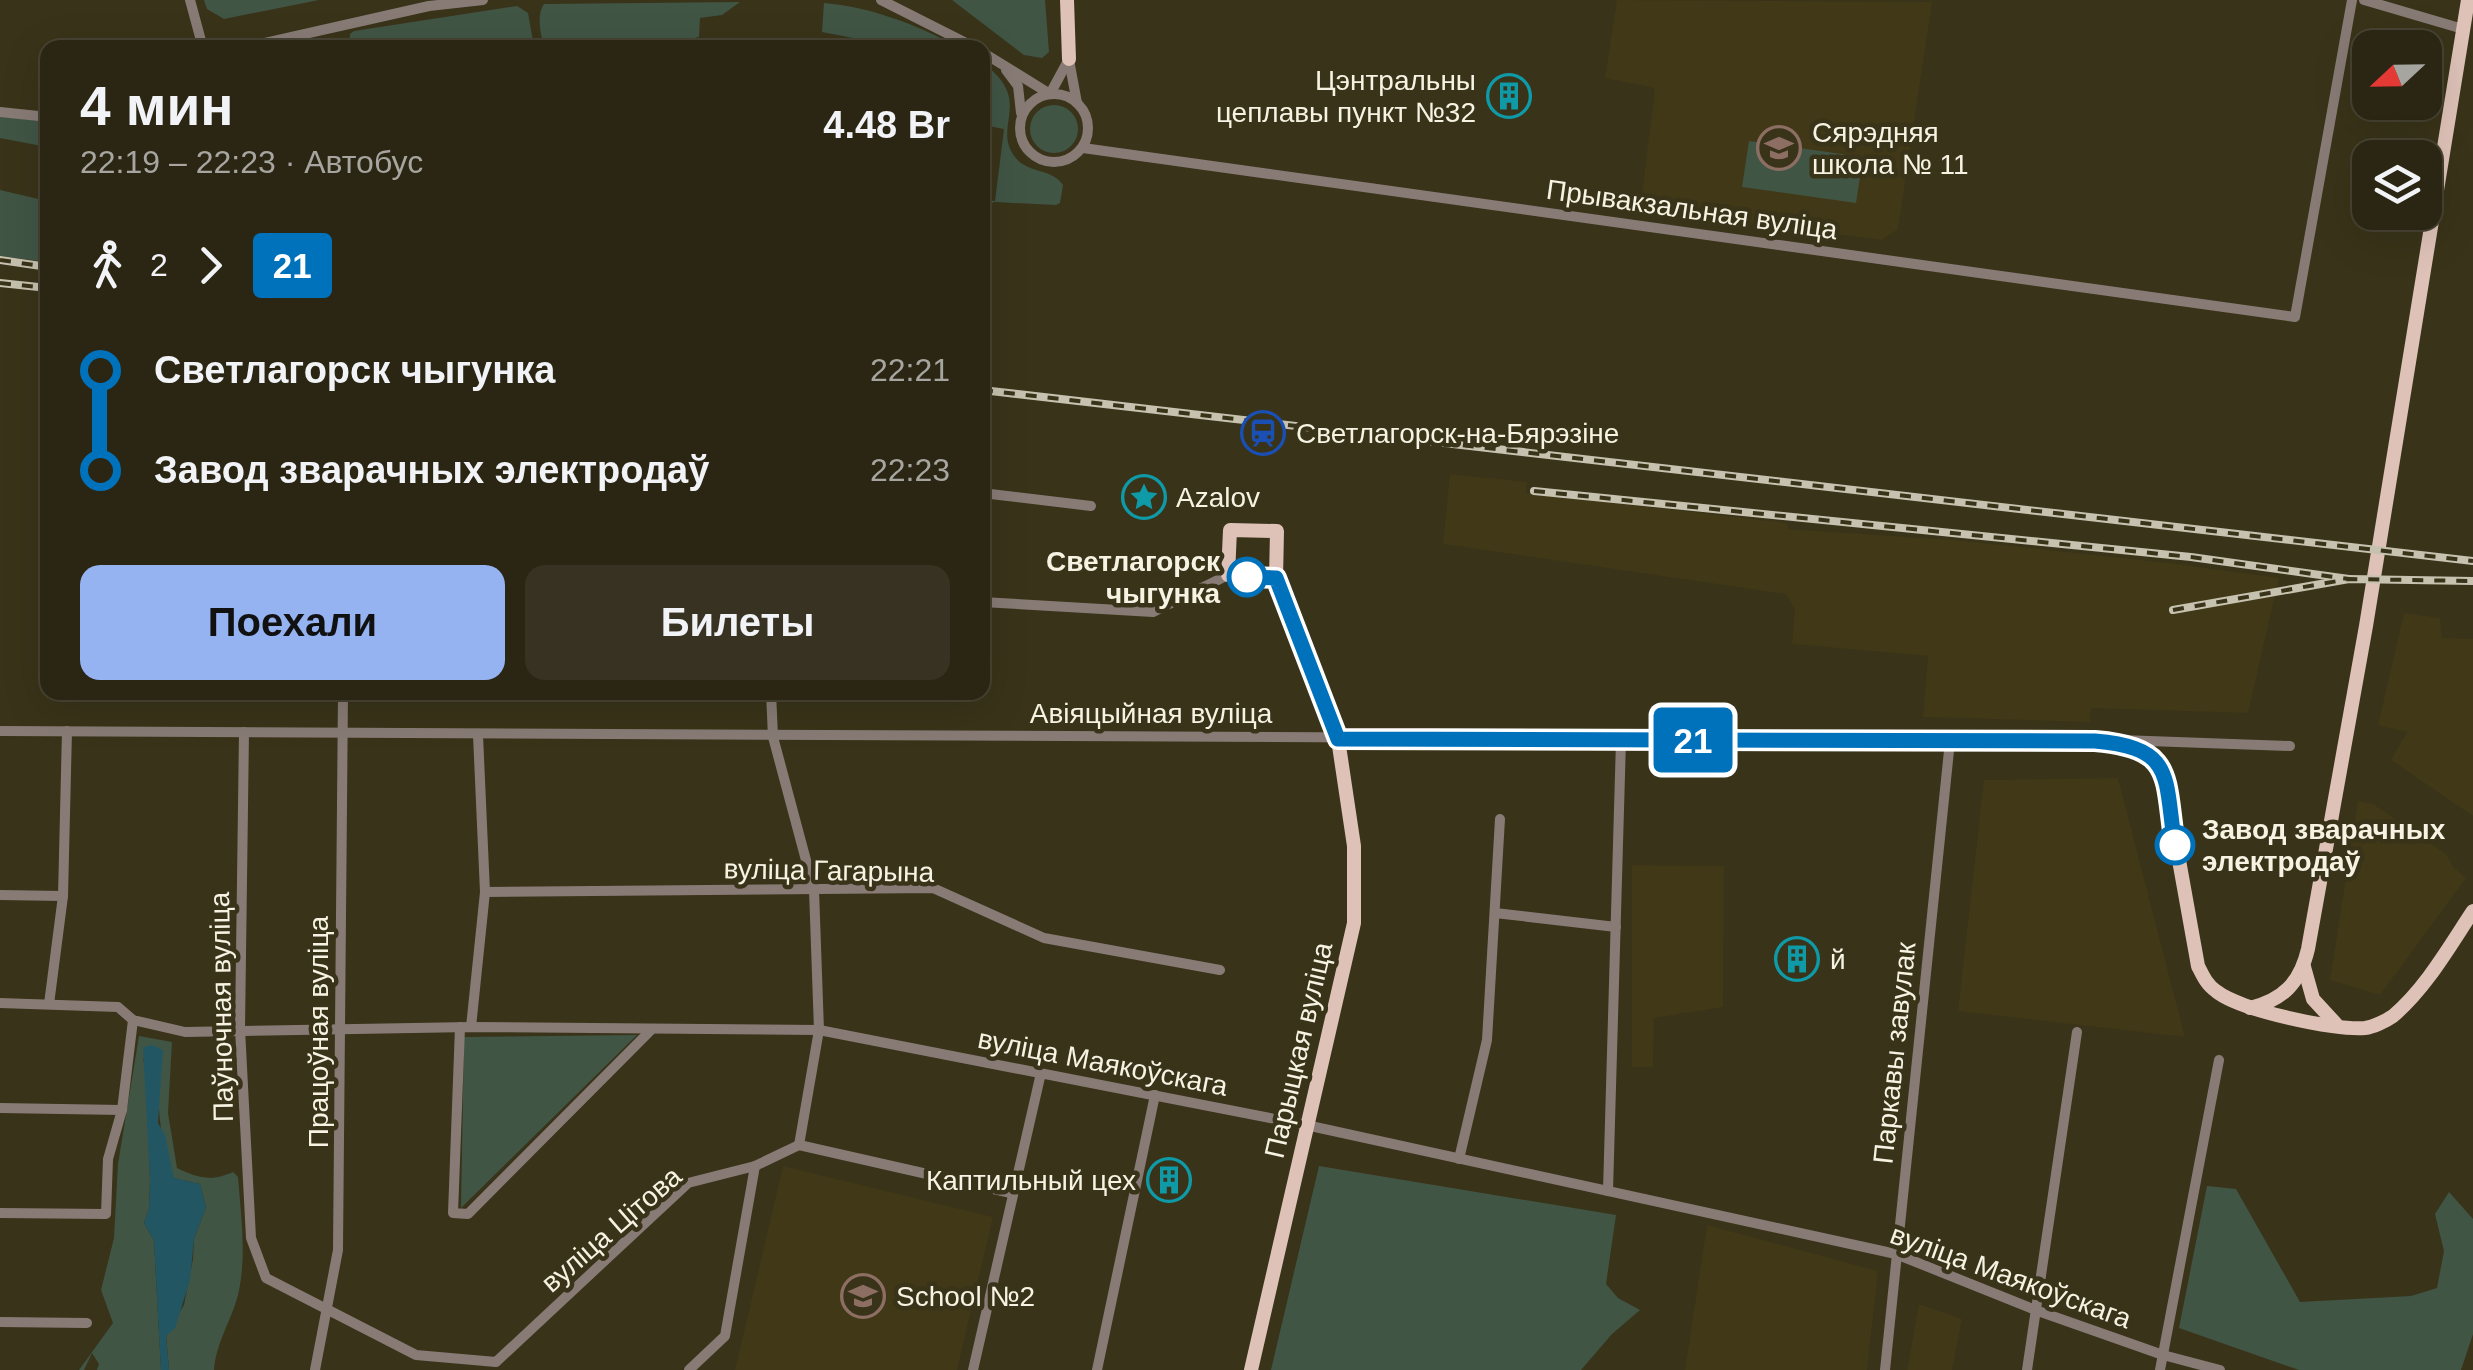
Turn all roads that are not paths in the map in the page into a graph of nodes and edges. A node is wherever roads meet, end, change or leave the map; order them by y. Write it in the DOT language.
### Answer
graph roads {
  1 [pos="190,0"];
  2 [pos="483,0"];
  3 [pos="881,0"];
  4 [pos="1067,0"];
  5 [pos="2352,0"];
  6 [pos="2364,0"];
  7 [pos="2468,0"];
  8 [pos="2463,28"];
  9 [pos="201,40"];
  10 [pos="278,40"];
  11 [pos="960,40"];
  12 [pos="990,57"];
  13 [pos="1069,60"];
  14 [pos="998,62"];
  15 [pos="1050,94"];
  16 [pos="1077,103"];
  17 [pos="0,112"];
  18 [pos="40,116"];
  19 [pos="1021,118"];
  20 [pos="1082,148"];
  21 [pos="990,494"];
  22 [pos="1092,506"];
  23 [pos="1228,576"];
  24 [pos="1276,578"];
  25 [pos="990,602"];
  26 [pos="343,700"];
  27 [pos="771,700"];
  28 [pos="0,731"];
  29 [pos="68,731"];
  30 [pos="244,732"];
  31 [pos="342,734"];
  32 [pos="478,736"];
  33 [pos="773,737"];
  34 [pos="1338,739"];
  35 [pos="1622,740"];
  36 [pos="1950,741"];
  37 [pos="2095,741"];
  38 [pos="2290,746"];
  39 [pos="1500,819"];
  40 [pos="814,890"];
  41 [pos="485,892"];
  42 [pos="0,895"];
  43 [pos="63,896"];
  44 [pos="2473,912"];
  45 [pos="1495,913"];
  46 [pos="1616,927"];
  47 [pos="2304,966"];
  48 [pos="1220,970"];
  49 [pos="0,1003"];
  50 [pos="49,1004"];
  51 [pos="2250,1008"];
  52 [pos="132,1020"];
  53 [pos="2339,1026"];
  54 [pos="466,1027"];
  55 [pos="240,1029"];
  56 [pos="341,1029"];
  57 [pos="652,1029"];
  58 [pos="819,1030"];
  59 [pos="2077,1032"];
  60 [pos="2218,1060"];
  61 [pos="1041,1072"];
  62 [pos="1155,1095"];
  63 [pos="0,1108"];
  64 [pos="122,1110"];
  65 [pos="1306,1125"];
  66 [pos="799,1146"];
  67 [pos="1460,1159"];
  68 [pos="755,1166"];
  69 [pos="1608,1191"];
  70 [pos="1011,1192"];
  71 [pos="0,1213"];
  72 [pos="1896,1254"];
  73 [pos="266,1278"];
  74 [pos="329,1310"];
  75 [pos="2038,1312"];
  76 [pos="0,1322"];
  77 [pos="87,1323"];
  78 [pos="2164,1355"];
  79 [pos="500,1366"];
  80 [pos="315,1370"];
  81 [pos="689,1370"];
  82 [pos="973,1370"];
  83 [pos="1098,1370"];
  84 [pos="1251,1370"];
  85 [pos="1885,1370"];
  86 [pos="2027,1370"];
  87 [pos="2160,1370"];
  88 [pos="2220,1370"];
  1 -- 9 [label="street"];
  2 -- 10 [label="street"];
  3 -- 11 [label="street"];
  4 -- 13 [label="main road"];
  5 -- 20 [label="street, Прывакзальная вуліца"];
  6 -- 8 [label="street"];
  7 -- 8 [label="main road"];
  8 -- 47 [label="main road"];
  12 -- 14 [label="street"];
  13 -- 15 [label="street"];
  13 -- 16 [label="street"];
  14 -- 15 [label="street"];
  14 -- 19 [label="street"];
  15 -- 16 [label="street"];
  15 -- 19 [label="street"];
  16 -- 20 [label="street"];
  17 -- 18 [label="street"];
  19 -- 20 [label="street"];
  21 -- 22 [label="street"];
  23 -- 24 [label="main road"];
  23 -- 24 [label="main road, Парыцкая вуліца"];
  23 -- 25 [label="street"];
  24 -- 34 [label="main road, Парыцкая вуліца"];
  26 -- 31 [label="street, Працоўная вуліца"];
  27 -- 33 [label="street"];
  28 -- 29 [label="street, Авіяцыйная вуліца"];
  29 -- 30 [label="street, Авіяцыйная вуліца"];
  29 -- 43 [label="street"];
  30 -- 31 [label="street, Авіяцыйная вуліца"];
  30 -- 55 [label="street, Паўночная вуліца"];
  31 -- 32 [label="street, Авіяцыйная вуліца"];
  31 -- 56 [label="street, Працоўная вуліца"];
  32 -- 33 [label="street, Авіяцыйная вуліца"];
  32 -- 41 [label="street"];
  33 -- 34 [label="street, Авіяцыйная вуліца"];
  33 -- 40 [label="street"];
  34 -- 35 [label="street, Авіяцыйная вуліца"];
  34 -- 65 [label="main road, Парыцкая вуліца"];
  35 -- 36 [label="street, Авіяцыйная вуліца"];
  35 -- 46 [label="street"];
  36 -- 37 [label="street, Авіяцыйная вуліца"];
  36 -- 72 [label="street, Паркавы завулак"];
  37 -- 38 [label="street"];
  37 -- 51 [label="main road, Авіяцыйная вуліца"];
  39 -- 45 [label="street"];
  40 -- 41 [label="street, вуліца Гагарына"];
  40 -- 48 [label="street, вуліца Гагарына"];
  40 -- 58 [label="street"];
  41 -- 54 [label="street"];
  42 -- 43 [label="street"];
  43 -- 50 [label="street"];
  44 -- 53 [label="main road, Авіяцыйная вуліца"];
  45 -- 46 [label="street"];
  45 -- 67 [label="street"];
  46 -- 69 [label="street"];
  47 -- 51 [label="main road"];
  47 -- 53 [label="main road"];
  49 -- 50 [label="street, вуліца Маякоўскага"];
  50 -- 52 [label="street, вуліца Маякоўскага"];
  51 -- 53 [label="main road, Авіяцыйная вуліца"];
  52 -- 55 [label="street, вуліца Маякоўскага"];
  52 -- 64 [label="street"];
  54 -- 56 [label="street, вуліца Маякоўскага"];
  54 -- 57 [label="street, вуліца Маякоўскага"];
  54 -- 57 [label="street"];
  55 -- 56 [label="street, вуліца Маякоўскага"];
  55 -- 73 [label="street, Паўночная вуліца"];
  56 -- 74 [label="street, Працоўная вуліца"];
  57 -- 58 [label="street, вуліца Маякоўскага"];
  58 -- 61 [label="street, вуліца Маякоўскага"];
  58 -- 66 [label="street"];
  59 -- 75 [label="street"];
  60 -- 78 [label="street"];
  61 -- 62 [label="street, вуліца Маякоўскага"];
  61 -- 70 [label="street"];
  62 -- 65 [label="street, вуліца Маякоўскага"];
  62 -- 83 [label="street"];
  63 -- 64 [label="street"];
  64 -- 71 [label="street"];
  65 -- 67 [label="street, вуліца Маякоўскага"];
  65 -- 84 [label="main road, Парыцкая вуліца"];
  66 -- 68 [label="street, вуліца Цітова"];
  66 -- 70 [label="street"];
  67 -- 69 [label="street, вуліца Маякоўскага"];
  68 -- 79 [label="street, вуліца Цітова"];
  68 -- 81 [label="street"];
  69 -- 72 [label="street, вуліца Маякоўскага"];
  70 -- 82 [label="street"];
  72 -- 75 [label="street, вуліца Маякоўскага"];
  72 -- 85 [label="street, Паркавы завулак"];
  73 -- 74 [label="street, вуліца Цітова"];
  74 -- 79 [label="street, вуліца Цітова"];
  74 -- 80 [label="street, Працоўная вуліца"];
  75 -- 78 [label="street, вуліца Маякоўскага"];
  75 -- 86 [label="street"];
  76 -- 77 [label="street"];
  78 -- 87 [label="street"];
  78 -- 88 [label="street, вуліца Маякоўскага"];
}
